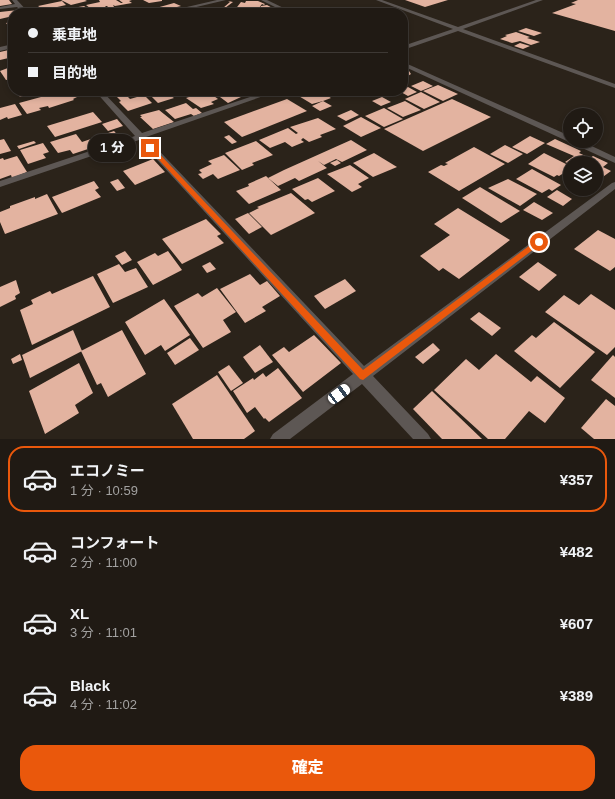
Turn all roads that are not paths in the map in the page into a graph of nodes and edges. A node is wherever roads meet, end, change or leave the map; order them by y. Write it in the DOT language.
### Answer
graph roads {
  1 [pos="14,0"];
  2 [pos="224,0"];
  3 [pos="262,0"];
  4 [pos="378,0"];
  5 [pos="541,0"];
  6 [pos="18,5"];
  7 [pos="0,8"];
  8 [pos="21,8"];
  9 [pos="187,8"];
  10 [pos="280,8"];
  11 [pos="400,8"];
  12 [pos="408,11"];
  13 [pos="459,29"];
  14 [pos="408,46"];
  15 [pos="408,66"];
  16 [pos="615,86"];
  17 [pos="103,96"];
  18 [pos="260,96"];
  19 [pos="140,136"];
  20 [pos="563,136"];
  21 [pos="589,148"];
  22 [pos="615,160"];
  23 [pos="0,184"];
  24 [pos="615,185"];
  25 [pos="363,376"];
  26 [pos="278,439"];
  27 [pos="423,439"];
  1 -- 6 [label="street"];
  2 -- 9 [label="street"];
  3 -- 10 [label="street"];
  4 -- 11 [label="street"];
  5 -- 13 [label="street"];
  6 -- 7 [label="street"];
  6 -- 8 [label="street"];
  12 -- 13 [label="street"];
  13 -- 14 [label="street"];
  13 -- 16 [label="street"];
  15 -- 20 [label="street"];
  17 -- 19 [label="street"];
  18 -- 19 [label="street"];
  19 -- 23 [label="street"];
  19 -- 25 [label="street"];
  21 -- 22 [label="street"];
  24 -- 25 [label="street"];
  25 -- 26 [label="street"];
  25 -- 27 [label="street"];
}
